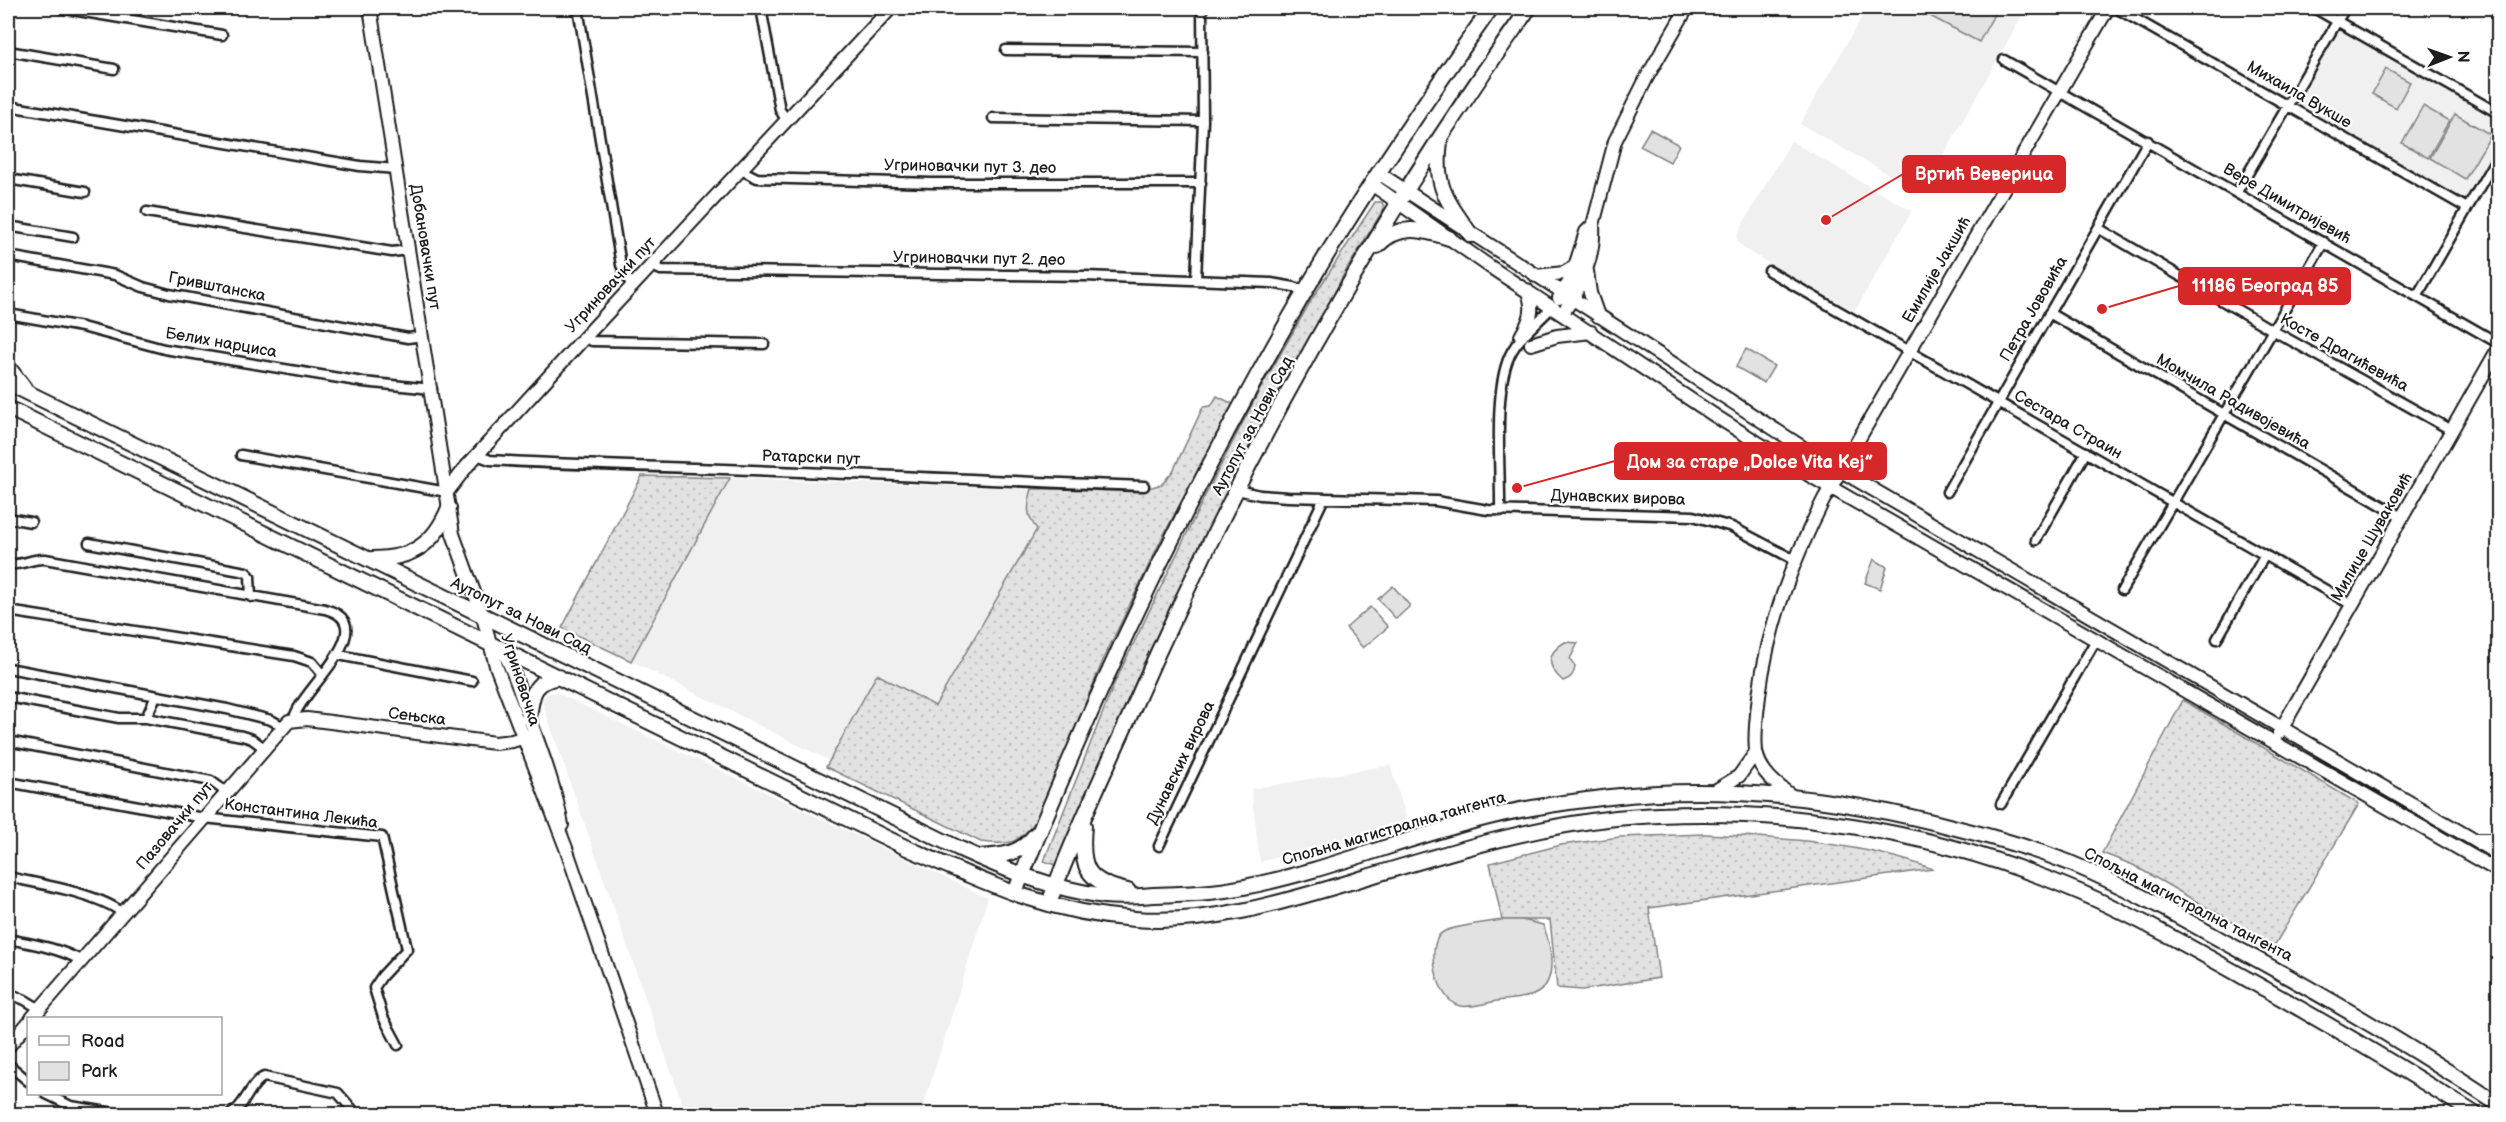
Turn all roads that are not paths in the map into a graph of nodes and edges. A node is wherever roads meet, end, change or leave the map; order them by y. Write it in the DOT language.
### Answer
graph roads {
  1 [pos="60,8"];
  2 [pos="370,8"];
  3 [pos="578,8"];
  4 [pos="761,8"];
  5 [pos="891,8"];
  6 [pos="1202,8"];
  7 [pos="1491,8"];
  8 [pos="1529,8"];
  9 [pos="1687,8"];
  10 [pos="2108,8"];
  11 [pos="2116,8"];
  12 [pos="2314,8"];
  13 [pos="2345,8"];
  14 [pos="2337,21"];
  15 [pos="222,35"];
  16 [pos="1006,50"];
  17 [pos="8,51"];
  18 [pos="1203,52"];
  19 [pos="2004,60"];
  20 [pos="114,69"];
  21 [pos="2059,92"];
  22 [pos="8,106"];
  23 [pos="2287,106"];
  24 [pos="2499,112"];
  25 [pos="993,118"];
  26 [pos="787,121"];
  27 [pos="1203,121"];
  28 [pos="1441,136"];
  29 [pos="2148,141"];
  30 [pos="2499,155"];
  31 [pos="396,169"];
  32 [pos="741,170"];
  33 [pos="8,179"];
  34 [pos="1376,179"];
  35 [pos="1201,183"];
  36 [pos="85,192"];
  37 [pos="2237,192"];
  38 [pos="1403,196"];
  39 [pos="2468,208"];
  40 [pos="147,212"];
  41 [pos="8,226"];
  42 [pos="2098,228"];
  43 [pos="1471,235"];
  44 [pos="73,237"];
  45 [pos="1449,238"];
  46 [pos="2324,242"];
  47 [pos="410,250"];
  48 [pos="8,256"];
  49 [pos="1362,264"];
  50 [pos="652,266"];
  51 [pos="1581,266"];
  52 [pos="1769,271"];
  53 [pos="1536,276"];
  54 [pos="1196,280"];
  55 [pos="632,287"];
  56 [pos="1527,290"];
  57 [pos="1305,292"];
  58 [pos="1568,296"];
  59 [pos="2417,296"];
  60 [pos="1557,310"];
  61 [pos="8,314"];
  62 [pos="2049,314"];
  63 [pos="1598,316"];
  64 [pos="2272,330"];
  65 [pos="1592,332"];
  66 [pos="423,336"];
  67 [pos="584,338"];
  68 [pos="1526,340"];
  69 [pos="764,344"];
  70 [pos="2499,344"];
  71 [pos="2499,349"];
  72 [pos="1910,351"];
  73 [pos="8,367"];
  74 [pos="8,383"];
  75 [pos="432,389"];
  76 [pos="27,392"];
  77 [pos="1999,403"];
  78 [pos="11,411"];
  79 [pos="2223,415"];
  80 [pos="2451,430"];
  81 [pos="2086,452"];
  82 [pos="240,455"];
  83 [pos="477,455"];
  84 [pos="1841,471"];
  85 [pos="1144,486"];
  86 [pos="1831,487"];
  87 [pos="1237,490"];
  88 [pos="447,492"];
  89 [pos="1947,492"];
  90 [pos="1324,498"];
  91 [pos="2173,502"];
  92 [pos="449,508"];
  93 [pos="1500,511"];
  94 [pos="2402,517"];
  95 [pos="8,518"];
  96 [pos="31,522"];
  97 [pos="2036,540"];
  98 [pos="89,543"];
  99 [pos="2265,555"];
  100 [pos="369,559"];
  101 [pos="1795,560"];
  102 [pos="8,564"];
  103 [pos="2122,590"];
  104 [pos="251,597"];
  105 [pos="2352,604"];
  106 [pos="8,611"];
  107 [pos="483,617"];
  108 [pos="2217,639"];
  109 [pos="2096,640"];
  110 [pos="490,643"];
  111 [pos="503,650"];
  112 [pos="339,655"];
  113 [pos="8,668"];
  114 [pos="323,675"];
  115 [pos="559,677"];
  116 [pos="472,681"];
  117 [pos="156,696"];
  118 [pos="8,697"];
  119 [pos="146,718"];
  120 [pos="529,718"];
  121 [pos="294,719"];
  122 [pos="282,726"];
  123 [pos="2282,728"];
  124 [pos="535,734"];
  125 [pos="522,739"];
  126 [pos="8,741"];
  127 [pos="2274,741"];
  128 [pos="264,748"];
  129 [pos="1756,752"];
  130 [pos="8,782"];
  131 [pos="226,792"];
  132 [pos="1713,792"];
  133 [pos="1792,797"];
  134 [pos="2001,804"];
  135 [pos="1085,815"];
  136 [pos="204,818"];
  137 [pos="1043,825"];
  138 [pos="2473,840"];
  139 [pos="2499,840"];
  140 [pos="1159,846"];
  141 [pos="566,848"];
  142 [pos="2499,854"];
  143 [pos="977,857"];
  144 [pos="2499,871"];
  145 [pos="8,877"];
  146 [pos="1021,877"];
  147 [pos="1055,886"];
  148 [pos="1014,895"];
  149 [pos="1154,896"];
  150 [pos="1048,905"];
  151 [pos="123,913"];
  152 [pos="8,939"];
  153 [pos="82,962"];
  154 [pos="2278,970"];
  155 [pos="2267,991"];
  156 [pos="8,993"];
  157 [pos="36,1014"];
  158 [pos="27,1024"];
  159 [pos="398,1045"];
  160 [pos="8,1047"];
  161 [pos="8,1064"];
  162 [pos="27,1080"];
  163 [pos="48,1095"];
  164 [pos="2499,1104"];
  165 [pos="352,1109"];
  166 [pos="120,1114"];
  167 [pos="231,1114"];
  168 [pos="657,1114"];
  169 [pos="2475,1114"];
  1 -- 15 [label="street"];
  2 -- 31 [label="street, Добановачки пут"];
  3 -- 55 [label="street"];
  4 -- 26 [label="street"];
  5 -- 26 [label="street, Угриновачки пут"];
  6 -- 18 [label="street"];
  7 -- 34 [label="main road, Аутопут за Нови Сад"];
  8 -- 28 [label="main road, Аутопут за Нови Сад"];
  9 -- 51 [label="street"];
  10 -- 21 [label="street, Емилије Јакшић"];
  11 -- 23 [label="street, Михаила Вукше"];
  12 -- 14 [label="street"];
  13 -- 14 [label="street"];
  14 -- 23 [label="street"];
  14 -- 24 [label="street"];
  16 -- 18 [label="street"];
  17 -- 20 [label="street"];
  18 -- 27 [label="street"];
  19 -- 21 [label="street, Вере Димитријевић"];
  21 -- 29 [label="street, Вере Димитријевић"];
  21 -- 72 [label="street, Емилије Јакшић"];
  22 -- 31 [label="street"];
  23 -- 37 [label="street"];
  23 -- 39 [label="street, Михаила Вукше"];
  25 -- 27 [label="street"];
  26 -- 32 [label="street, Угриновачки пут"];
  27 -- 35 [label="street"];
  28 -- 38 [label="main road, Аутопут за Нови Сад"];
  28 -- 43 [label="main road"];
  29 -- 37 [label="street, Вере Димитријевић"];
  29 -- 42 [label="street, Петра Јововића"];
  30 -- 39 [label="street"];
  31 -- 47 [label="street, Добановачки пут"];
  32 -- 35 [label="street, Угриновачки пут 3. део"];
  32 -- 50 [label="street, Угриновачки пут"];
  33 -- 36 [label="street"];
  34 -- 38 [label="street"];
  34 -- 57 [label="main road, Аутопут за Нови Сад"];
  35 -- 54 [label="street"];
  37 -- 46 [label="street, Вере Димитријевић"];
  38 -- 43 [label="street"];
  38 -- 45 [label="street"];
  38 -- 49 [label="main road, Аутопут за Нови Сад"];
  39 -- 59 [label="street"];
  40 -- 47 [label="street"];
  41 -- 44 [label="street"];
  42 -- 62 [label="street, Петра Јововића"];
  42 -- 64 [label="street, Косте Драгићевића"];
  43 -- 53 [label="street"];
  45 -- 49 [label="main road"];
  45 -- 56 [label="street"];
  46 -- 59 [label="street, Вере Димитријевић"];
  46 -- 64 [label="street"];
  47 -- 66 [label="street, Добановачки пут"];
  48 -- 66 [label="street, Гривштанска"];
  49 -- 87 [label="main road, Аутопут за Нови Сад"];
  50 -- 54 [label="street, Угриновачки пут 2. део"];
  50 -- 55 [label="street, Угриновачки пут"];
  51 -- 53 [label="street"];
  51 -- 58 [label="street"];
  51 -- 63 [label="street"];
  52 -- 72 [label="street, Сестара Страин"];
  53 -- 58 [label="street"];
  54 -- 57 [label="street, Угриновачки пут 2. део"];
  55 -- 67 [label="street, Угриновачки пут"];
  56 -- 60 [label="street"];
  56 -- 68 [label="street"];
  57 -- 137 [label="main road, Аутопут за Нови Сад"];
  58 -- 60 [label="street"];
  58 -- 63 [label="street"];
  59 -- 70 [label="street, Вере Димитријевић"];
  60 -- 65 [label="street"];
  60 -- 68 [label="street"];
  61 -- 75 [label="street, Белих нарциса"];
  62 -- 77 [label="street, Петра Јововића"];
  62 -- 79 [label="street, Момчила Радивојевића"];
  63 -- 84 [label="street"];
  64 -- 79 [label="street"];
  64 -- 80 [label="street, Косте Драгићевића"];
  65 -- 68 [label="street"];
  65 -- 86 [label="street"];
  66 -- 75 [label="street, Добановачки пут"];
  67 -- 69 [label="street"];
  67 -- 83 [label="street, Угриновачки пут"];
  68 -- 93 [label="street"];
  71 -- 80 [label="street, Милице Шуваковић"];
  72 -- 77 [label="street, Сестара Страин"];
  72 -- 84 [label="street, Емилије Јакшић"];
  73 -- 76 [label="main road"];
  74 -- 76 [label="main road, Аутопут за Нови Сад"];
  75 -- 88 [label="street, Добановачки пут"];
  76 -- 100 [label="main road, Аутопут за Нови Сад"];
  77 -- 81 [label="street, Сестара Страин"];
  77 -- 89 [label="street, Петра Јововића"];
  78 -- 110 [label="main road"];
  79 -- 91 [label="street"];
  79 -- 94 [label="street, Момчила Радивојевића"];
  80 -- 94 [label="street, Милице Шуваковић"];
  81 -- 91 [label="street, Сестара Страин"];
  81 -- 97 [label="street"];
  82 -- 88 [label="street"];
  83 -- 85 [label="street, Ратарски пут"];
  83 -- 88 [label="street, Угриновачки пут"];
  84 -- 86 [label="street, Емилије Јакшић"];
  84 -- 123 [label="street"];
  86 -- 101 [label="street"];
  86 -- 109 [label="street"];
  87 -- 90 [label="street, Дунавских вирова"];
  87 -- 135 [label="main road, Аутопут за Нови Сад"];
  88 -- 92 [label="street"];
  90 -- 93 [label="street, Дунавских вирова"];
  90 -- 140 [label="street, Дунавских вирова"];
  91 -- 99 [label="street, Сестара Страин"];
  91 -- 103 [label="street"];
  92 -- 100 [label="main road"];
  92 -- 107 [label="street"];
  93 -- 101 [label="street, Дунавских вирова"];
  94 -- 105 [label="street, Милице Шуваковић"];
  95 -- 96 [label="street"];
  98 -- 104 [label="street"];
  99 -- 105 [label="street, Сестара Страин"];
  99 -- 108 [label="street"];
  100 -- 107 [label="main road, Аутопут за Нови Сад"];
  101 -- 129 [label="street"];
  102 -- 104 [label="street"];
  104 -- 112 [label="street"];
  105 -- 123 [label="street, Милице Шуваковић"];
  106 -- 114 [label="street"];
  107 -- 110 [label="street, Угриновачка"];
  107 -- 111 [label="street, Угриновачка"];
  107 -- 143 [label="main road, Аутопут за Нови Сад"];
  109 -- 127 [label="street"];
  109 -- 134 [label="street"];
  110 -- 111 [label="main road"];
  110 -- 125 [label="street, Угриновачка"];
  111 -- 115 [label="main road"];
  111 -- 120 [label="street, Угриновачка"];
  112 -- 114 [label="street"];
  112 -- 116 [label="street"];
  113 -- 117 [label="street"];
  114 -- 121 [label="street"];
  115 -- 120 [label="main road"];
  115 -- 148 [label="main road"];
  117 -- 119 [label="street"];
  117 -- 122 [label="street"];
  118 -- 119 [label="street"];
  119 -- 128 [label="street"];
  120 -- 124 [label="street, Угриновачка"];
  121 -- 122 [label="street, Пазовачки пут"];
  121 -- 125 [label="street, Сењска"];
  122 -- 128 [label="street, Пазовачки пут"];
  123 -- 127 [label="street, Милице Шуваковић"];
  123 -- 138 [label="street"];
  124 -- 125 [label="street, Сењска"];
  124 -- 141 [label="street, Угриновачка"];
  125 -- 141 [label="street, Угриновачка"];
  126 -- 131 [label="street"];
  127 -- 144 [label="street"];
  128 -- 131 [label="street, Пазовачки пут"];
  129 -- 132 [label="street"];
  129 -- 133 [label="street"];
  130 -- 136 [label="street"];
  131 -- 136 [label="street, Пазовачки пут"];
  132 -- 133 [label="main road, Спољна магистрална тангента"];
  132 -- 149 [label="main road, Спољна магистрална тангента"];
  133 -- 154 [label="main road, Спољна магистрална тангента"];
  135 -- 147 [label="main road, Аутопут за Нови Сад"];
  135 -- 149 [label="main road"];
  136 -- 151 [label="street, Пазовачки пут"];
  136 -- 159 [label="street, Константина Лекића"];
  137 -- 143 [label="main road"];
  137 -- 146 [label="main road, Аутопут за Нови Сад"];
  138 -- 139 [label="street"];
  138 -- 142 [label="street"];
  141 -- 168 [label="street, Угриновачка"];
  143 -- 146 [label="main road, Аутопут за Нови Сад"];
  145 -- 151 [label="street"];
  146 -- 147 [label="main road, Аутопут за Нови Сад"];
  146 -- 148 [label="main road, Аутопут за Нови Сад"];
  147 -- 149 [label="main road, Спољна магистрална тангента"];
  147 -- 150 [label="main road, Аутопут за Нови Сад"];
  148 -- 150 [label="main road"];
  150 -- 155 [label="main road"];
  151 -- 153 [label="street, Пазовачки пут"];
  152 -- 153 [label="street"];
  153 -- 157 [label="street, Пазовачки пут"];
  154 -- 155 [label="main road"];
  154 -- 164 [label="main road, Спољна магистрална тангента"];
  155 -- 169 [label="main road"];
  156 -- 157 [label="street"];
  158 -- 160 [label="street"];
  161 -- 162 [label="street"];
  163 -- 166 [label="street"];
  165 -- 167 [label="street"];
}
